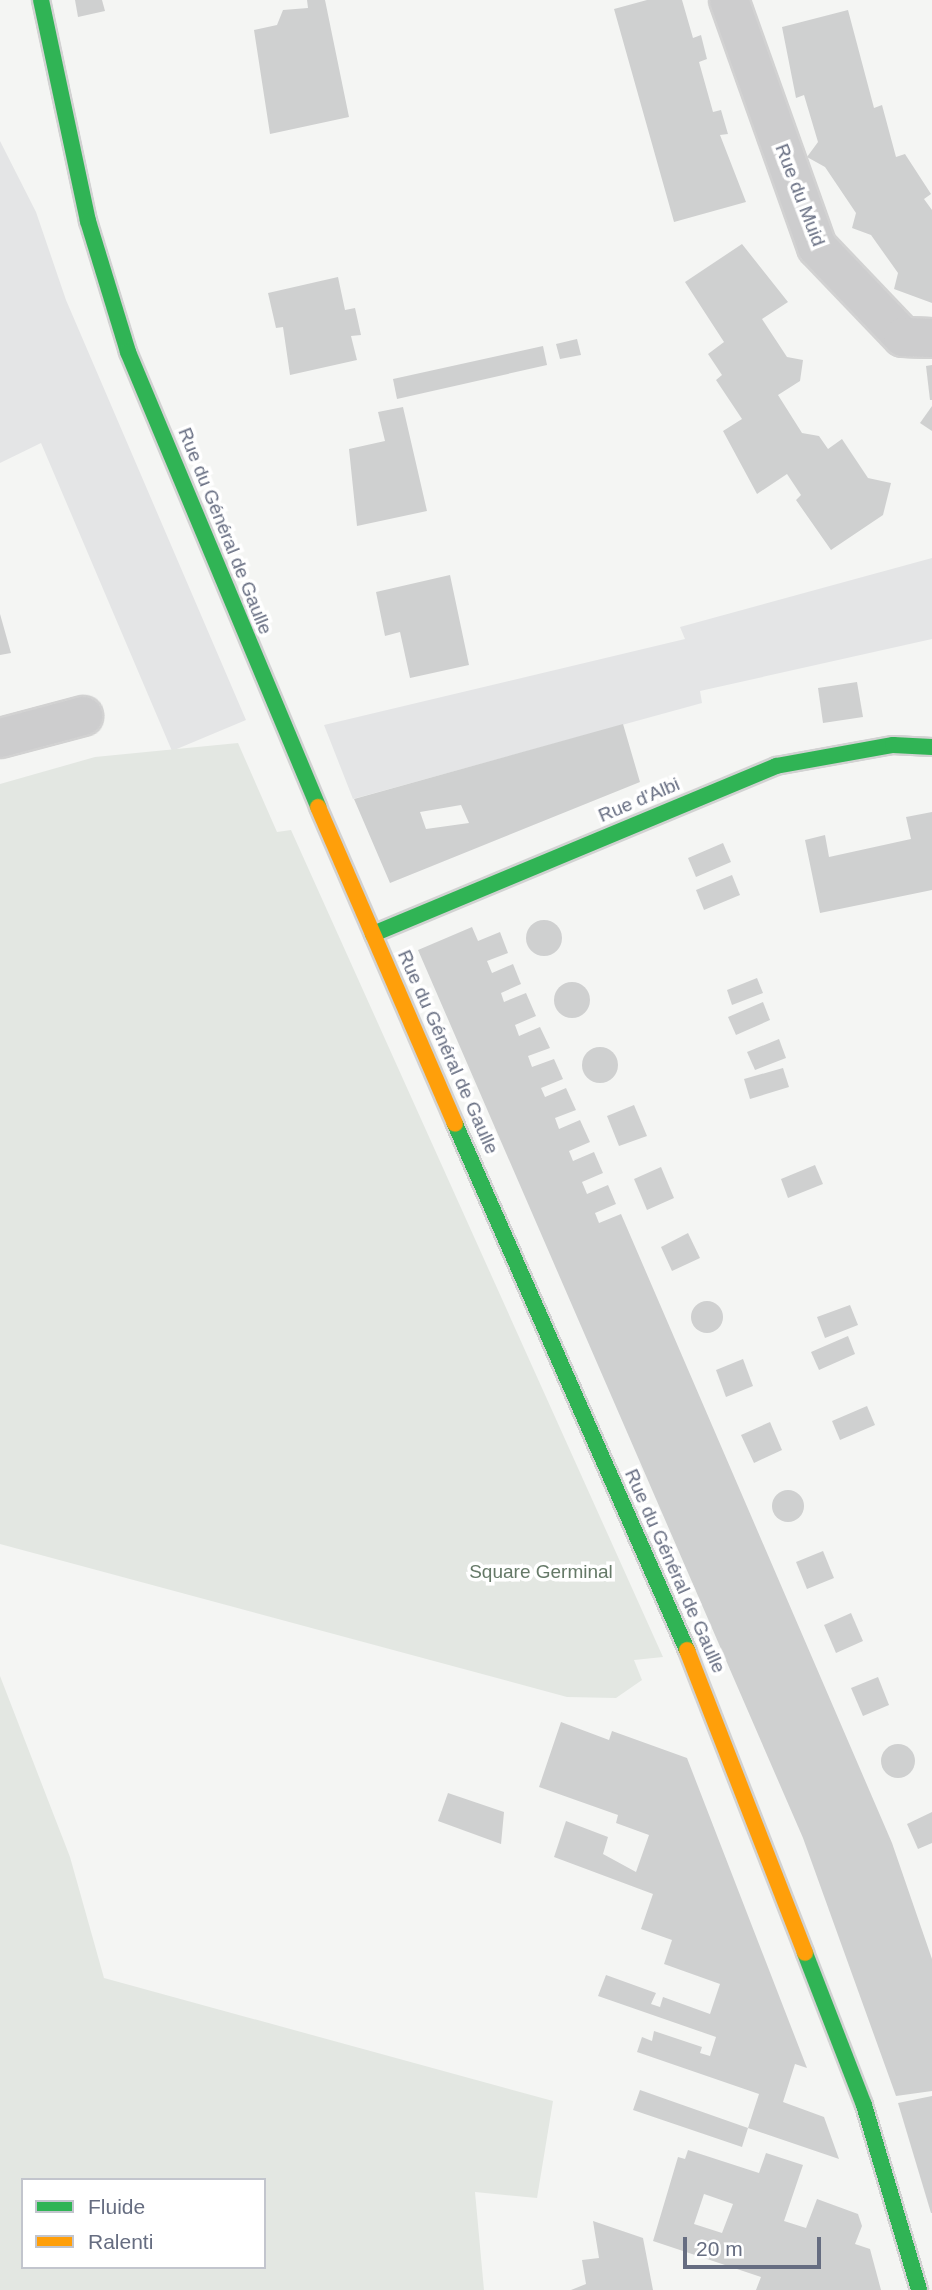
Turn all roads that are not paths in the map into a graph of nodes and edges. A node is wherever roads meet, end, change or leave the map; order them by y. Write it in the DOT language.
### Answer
graph roads {
  1 [pos="41,0"];
  2 [pos="729,0"];
  3 [pos="932,338"];
  4 [pos="83,716"];
  5 [pos="0,738"];
  6 [pos="932,747"];
  7 [pos="373,934"];
  8 [pos="919,2290"];
  1 -- 7 [label="street, Rue du Général de Gaulle"];
  2 -- 3 [label="street, Rue du Muid"];
  4 -- 5 [label="street"];
  6 -- 7 [label="street, Rue d'Albi"];
  7 -- 8 [label="street, Rue du Général de Gaulle"];
}
